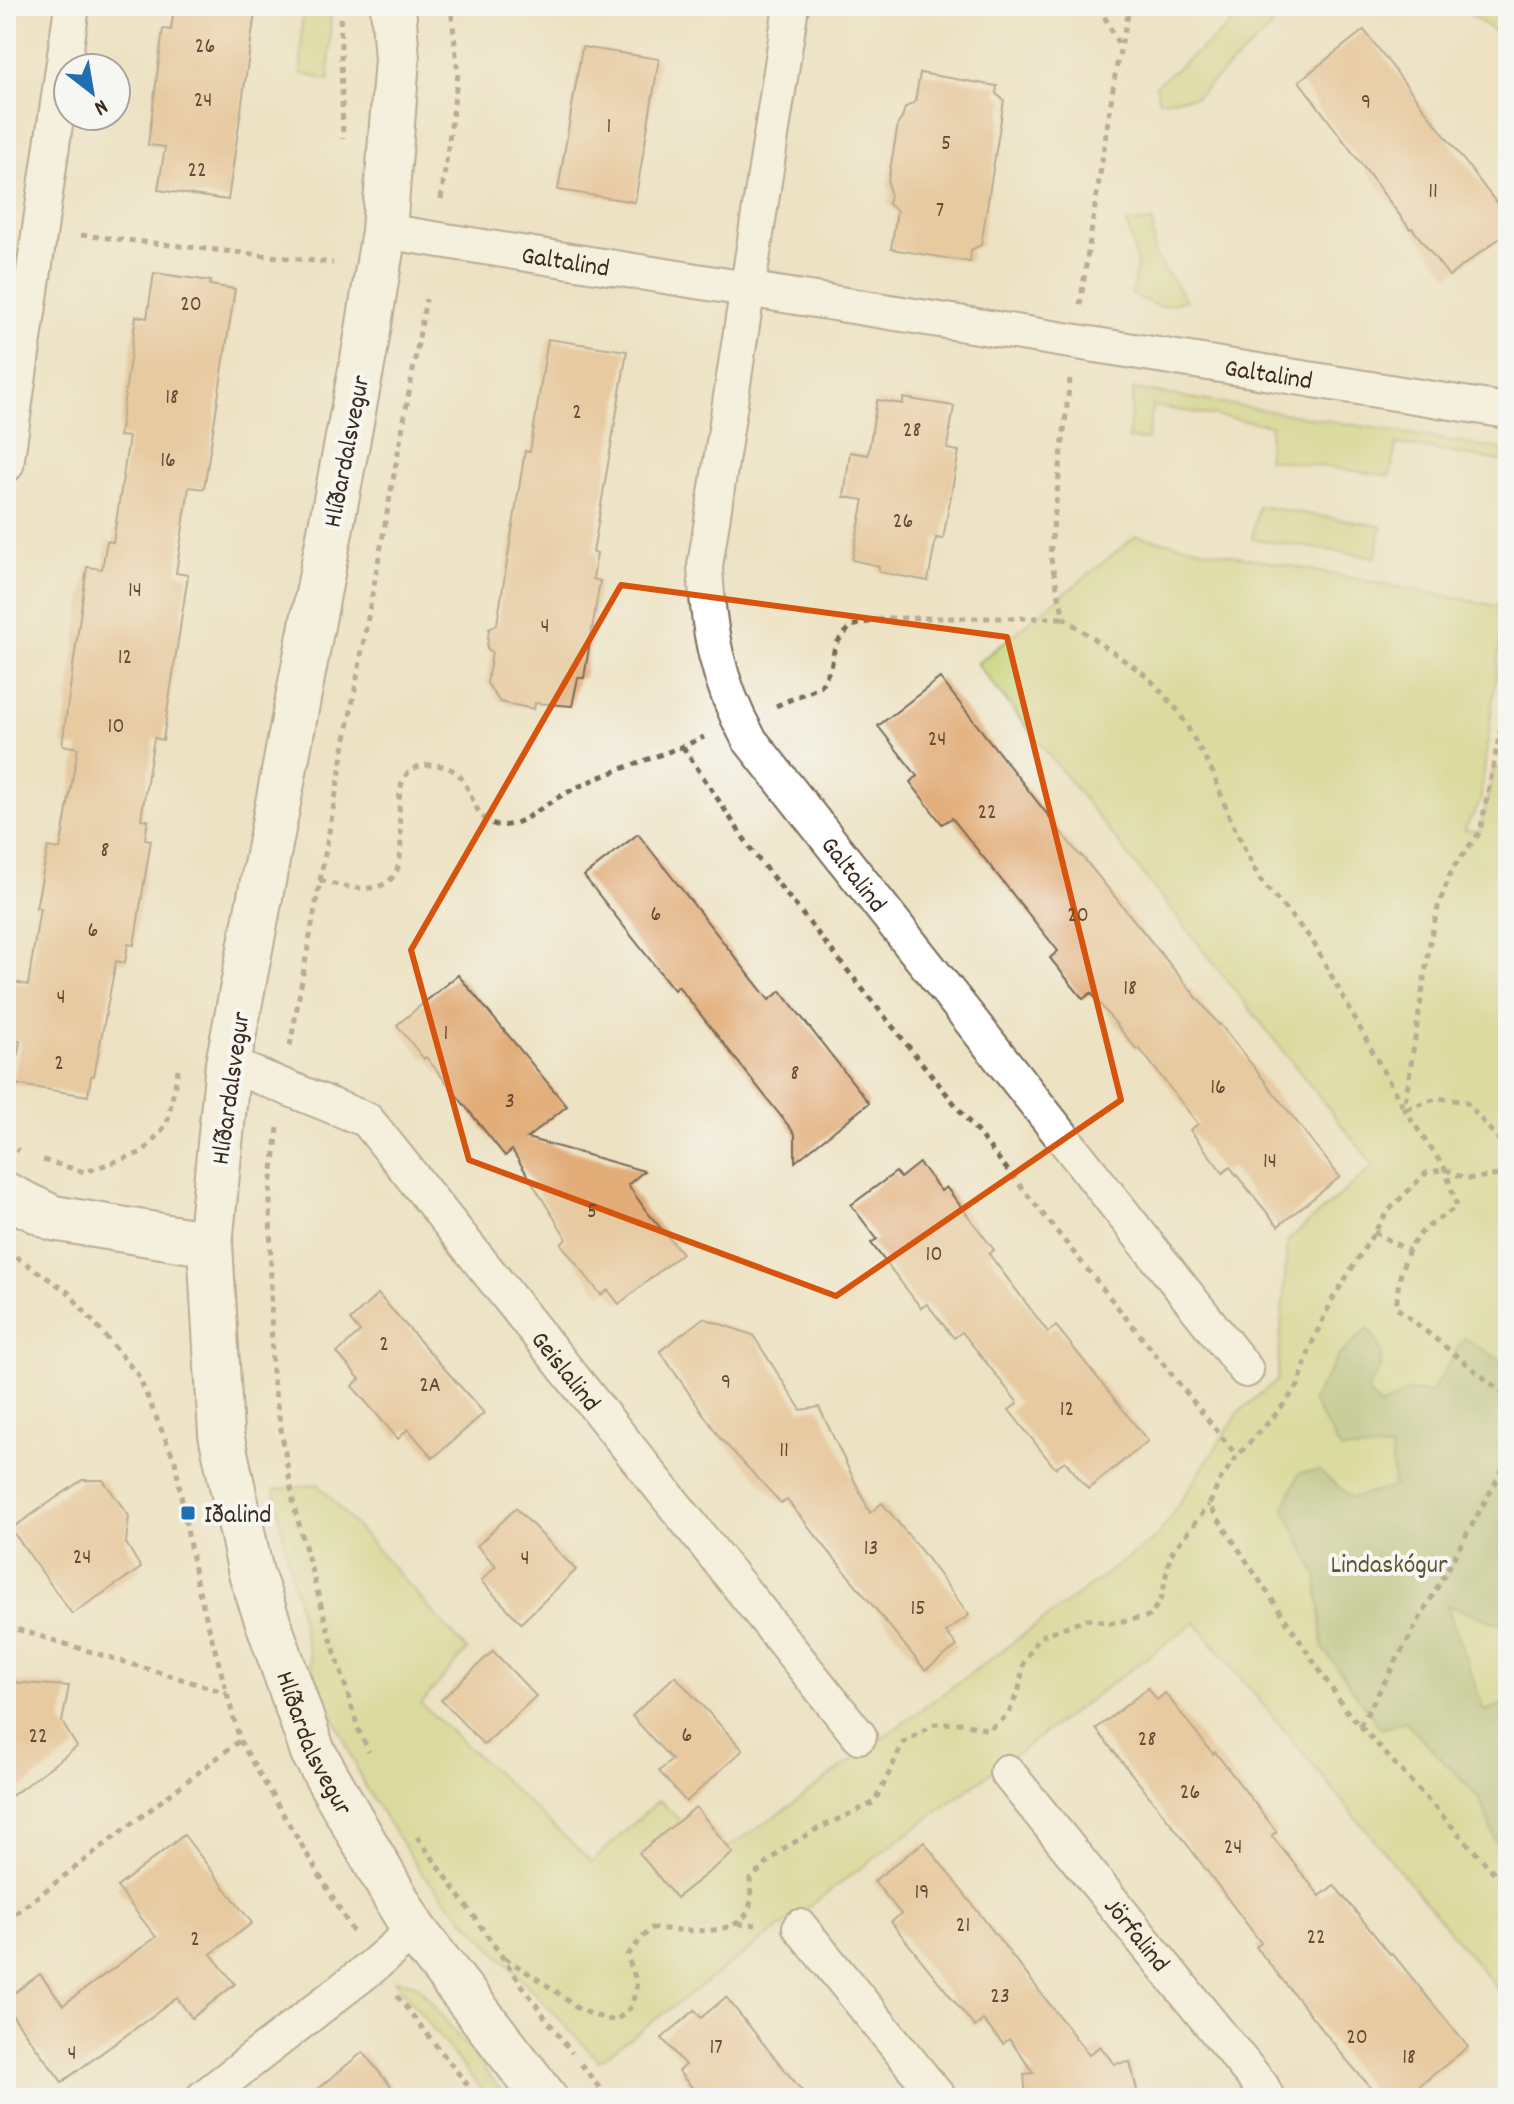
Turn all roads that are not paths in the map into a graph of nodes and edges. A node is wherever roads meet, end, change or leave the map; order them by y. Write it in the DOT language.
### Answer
graph roads {
  1 [pos="72,6"];
  2 [pos="393,6"];
  3 [pos="791,6"];
  4 [pos="384,231"];
  5 [pos="747,288"];
  6 [pos="1508,411"];
  7 [pos="6,465"];
  8 [pos="228,1064"];
  9 [pos="6,1195"];
  10 [pos="210,1244"];
  11 [pos="1246,1370"];
  12 [pos="859,1736"];
  13 [pos="1007,1772"];
  14 [pos="800,1927"];
  15 [pos="414,1930"];
  16 [pos="203,2098"];
  17 [pos="545,2098"];
  18 [pos="939,2098"];
  19 [pos="1267,2098"];
  1 -- 7 [label="street"];
  2 -- 4 [label="street, Hlíðardalsvegur"];
  3 -- 5 [label="street, Galtalind"];
  4 -- 5 [label="street, Galtalind"];
  4 -- 8 [label="street, Hlíðardalsvegur"];
  5 -- 6 [label="street, Galtalind"];
  5 -- 11 [label="street, Galtalind"];
  8 -- 10 [label="street, Hlíðardalsvegur"];
  8 -- 12 [label="street, Geislalind"];
  9 -- 10 [label="street"];
  10 -- 15 [label="street, Hlíðardalsvegur"];
  13 -- 19 [label="street, Jörfalind"];
  14 -- 18 [label="street"];
  15 -- 16 [label="street"];
  15 -- 17 [label="street, Hlíðardalsvegur"];
}
